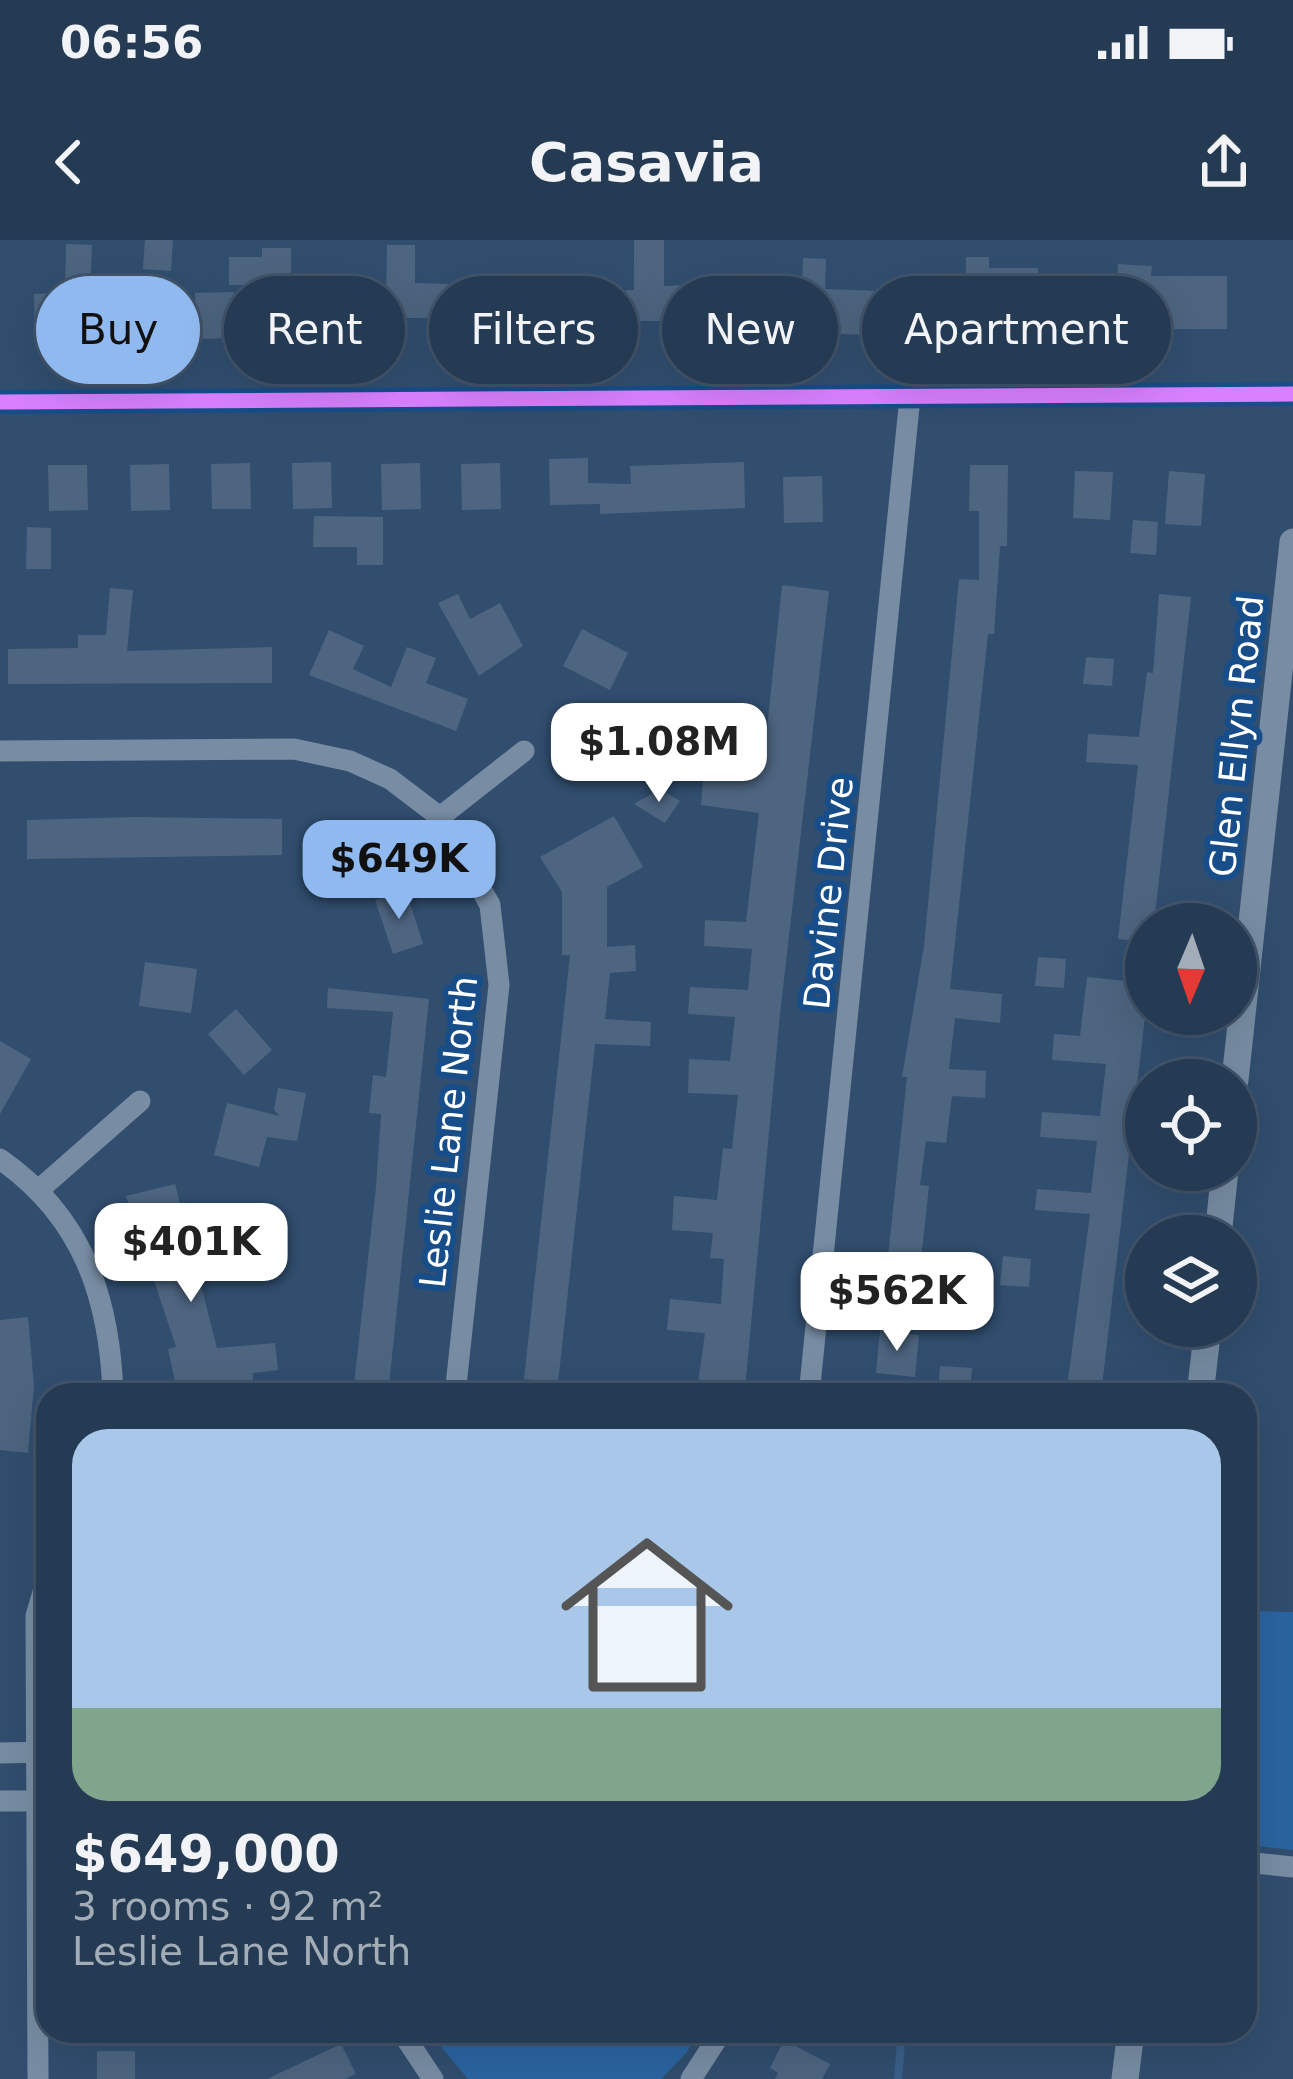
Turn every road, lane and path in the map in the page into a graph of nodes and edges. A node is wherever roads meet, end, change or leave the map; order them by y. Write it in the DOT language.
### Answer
graph roads {
  1 [pos="1293,394"];
  2 [pos="910,397"];
  3 [pos="0,402"];
  4 [pos="1293,542"];
  5 [pos="0,751"];
  6 [pos="524,752"];
  7 [pos="440,817"];
  8 [pos="1237,1059"];
  9 [pos="140,1101"];
  10 [pos="0,1160"];
  11 [pos="41,1188"];
  12 [pos="1206,1347"];
  13 [pos="113,1383"];
  14 [pos="455,1383"];
  15 [pos="810,1383"];
  16 [pos="1201,1383"];
  17 [pos="0,1753"];
  18 [pos="36,1753"];
  19 [pos="0,1801"];
  20 [pos="36,1801"];
  21 [pos="1257,1864"];
  22 [pos="1293,1868"];
  23 [pos="39,2043"];
  24 [pos="409,2043"];
  25 [pos="714,2043"];
  26 [pos="1129,2043"];
  27 [pos="38,2079"];
  28 [pos="433,2079"];
  29 [pos="691,2079"];
  30 [pos="1126,2079"];
  1 -- 2 [label="street"];
  2 -- 3 [label="street"];
  2 -- 15 [label="street, Davine Drive"];
  4 -- 8 [label="street, Glen Ellyn Road"];
  5 -- 7 [label="street"];
  6 -- 7 [label="street"];
  7 -- 14 [label="street, Leslie Lane North"];
  9 -- 11 [label="street"];
  10 -- 11 [label="street"];
  11 -- 13 [label="street"];
  12 -- 16 [label="street"];
  17 -- 18 [label="street"];
  19 -- 20 [label="street"];
  21 -- 22 [label="street"];
  23 -- 27 [label="street"];
  24 -- 28 [label="street"];
  25 -- 29 [label="street"];
  26 -- 30 [label="street"];
}
